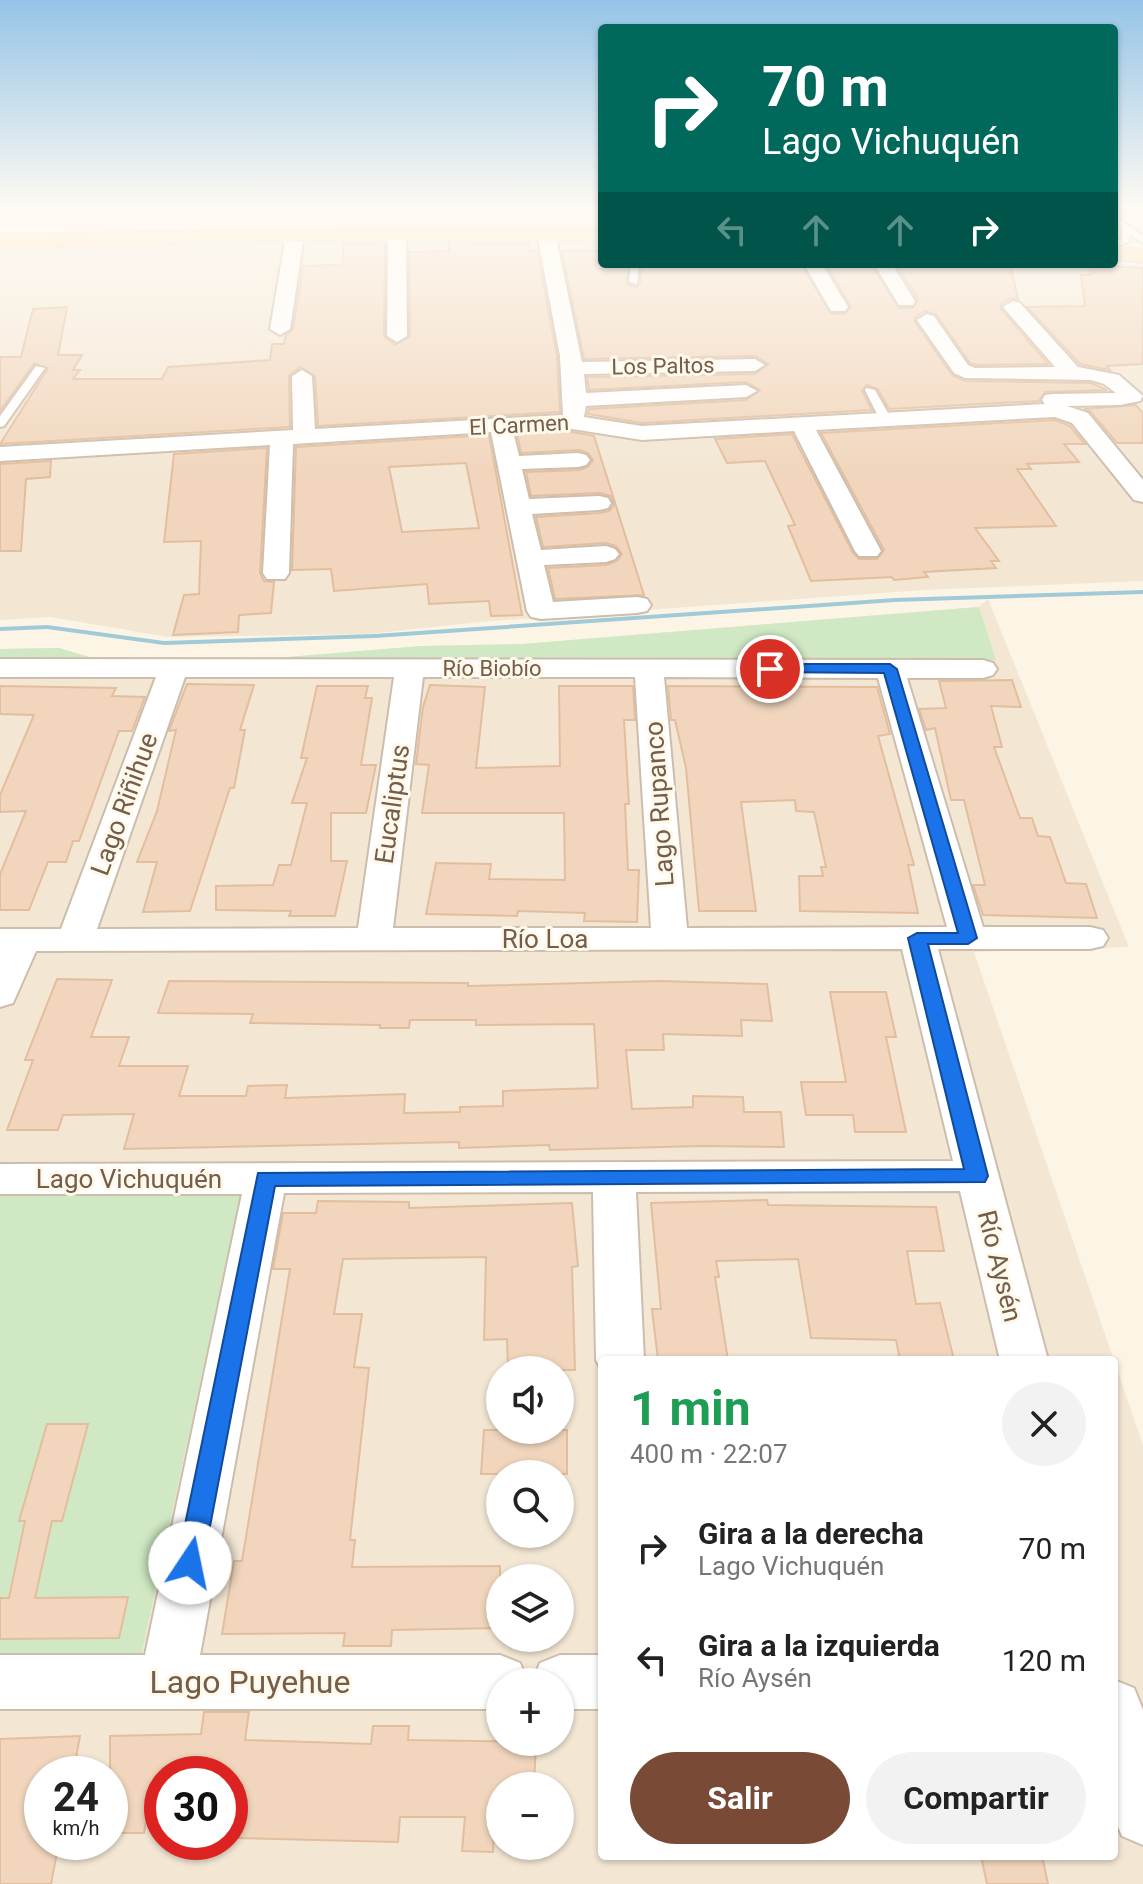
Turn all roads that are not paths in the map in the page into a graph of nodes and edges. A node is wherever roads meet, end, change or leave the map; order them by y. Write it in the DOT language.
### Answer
graph roads {
  1 [pos="285,297"];
  2 [pos="397,297"];
  3 [pos="558,297"];
  4 [pos="832,297"];
  5 [pos="903,297"];
  6 [pos="906,301"];
  7 [pos="838,307"];
  8 [pos="1013,307"];
  9 [pos="927,320"];
  10 [pos="280,329"];
  11 [pos="397,336"];
  12 [pos="755,365"];
  13 [pos="40,368"];
  14 [pos="572,368"];
  15 [pos="1063,374"];
  16 [pos="302,376"];
  17 [pos="870,390"];
  18 [pos="746,391"];
  19 [pos="1050,405"];
  20 [pos="575,410"];
  21 [pos="886,420"];
  22 [pos="0,424"];
  23 [pos="501,425"];
  24 [pos="802,425"];
  25 [pos="293,438"];
  26 [pos="0,454"];
  27 [pos="578,460"];
  28 [pos="509,463"];
  29 [pos="1143,495"];
  30 [pos="599,503"];
  31 [pos="519,507"];
  32 [pos="868,551"];
  33 [pos="606,554"];
  34 [pos="530,558"];
  35 [pos="276,573"];
  36 [pos="637,605"];
  37 [pos="0,668"];
  38 [pos="410,668"];
  39 [pos="173,669"];
  40 [pos="649,669"];
  41 [pos="890,669"];
  42 [pos="983,669"];
  43 [pos="917,938"];
  44 [pos="968,938"];
  45 [pos="1090,938"];
  46 [pos="374,939"];
  47 [pos="670,939"];
  48 [pos="11,940"];
  49 [pos="75,940"];
  50 [pos="0,995"];
  51 [pos="977,1176"];
  52 [pos="614,1177"];
  53 [pos="266,1178"];
  54 [pos="0,1179"];
  55 [pos="620,1356"];
  56 [pos="1023,1356"];
  57 [pos="0,1682"];
  58 [pos="167,1682"];
  59 [pos="486,1682"];
  60 [pos="574,1682"];
  61 [pos="598,1682"];
  62 [pos="1118,1722"];
  63 [pos="1143,1815"];
  1 -- 10 [label="street"];
  2 -- 11 [label="street"];
  3 -- 14 [label="street"];
  4 -- 7 [label="street"];
  5 -- 6 [label="street"];
  8 -- 15 [label="street"];
  9 -- 15 [label="street"];
  12 -- 14 [label="street, Los Paltos"];
  13 -- 22 [label="lane"];
  14 -- 20 [label="street"];
  15 -- 19 [label="street"];
  15 -- 19 [label="street"];
  16 -- 25 [label="street"];
  17 -- 21 [label="lane"];
  18 -- 20 [label="street"];
  19 -- 21 [label="street, El Carmen"];
  19 -- 29 [label="street, El Carmen"];
  20 -- 23 [label="street, El Carmen"];
  20 -- 24 [label="street, El Carmen"];
  21 -- 24 [label="street, El Carmen"];
  23 -- 25 [label="street, El Carmen"];
  23 -- 28 [label="street"];
  24 -- 32 [label="street"];
  25 -- 26 [label="street, El Carmen"];
  25 -- 35 [label="street"];
  27 -- 28 [label="street"];
  28 -- 31 [label="street"];
  30 -- 31 [label="street"];
  31 -- 34 [label="street"];
  33 -- 34 [label="street"];
  34 -- 36 [label="street"];
  37 -- 39 [label="street, Río Biobío"];
  38 -- 39 [label="street, Río Biobío"];
  38 -- 40 [label="street, Río Biobío"];
  38 -- 46 [label="street, Eucaliptus"];
  39 -- 49 [label="street, Lago Riñihue"];
  40 -- 41 [label="street, Río Biobío"];
  40 -- 47 [label="street, Lago Rupanco"];
  41 -- 42 [label="street, Río Biobío"];
  41 -- 44 [label="street"];
  43 -- 44 [label="street, Río Loa"];
  43 -- 47 [label="street, Río Loa"];
  43 -- 51 [label="street, Río Aysén"];
  44 -- 45 [label="street, Río Loa"];
  46 -- 47 [label="street, Río Loa"];
  46 -- 49 [label="street, Río Loa"];
  48 -- 49 [label="street, Río Loa"];
  48 -- 50 [label="street"];
  51 -- 52 [label="street, Lago Vichuquén"];
  51 -- 56 [label="street, Río Aysén"];
  52 -- 53 [label="street, Lago Vichuquén"];
  52 -- 55 [label="street"];
  53 -- 54 [label="street, Lago Vichuquén"];
  53 -- 58 [label="street"];
  57 -- 58 [label="street, Lago Puyehue"];
  58 -- 59 [label="street, Lago Puyehue"];
  60 -- 61 [label="street"];
  62 -- 63 [label="street"];
}
